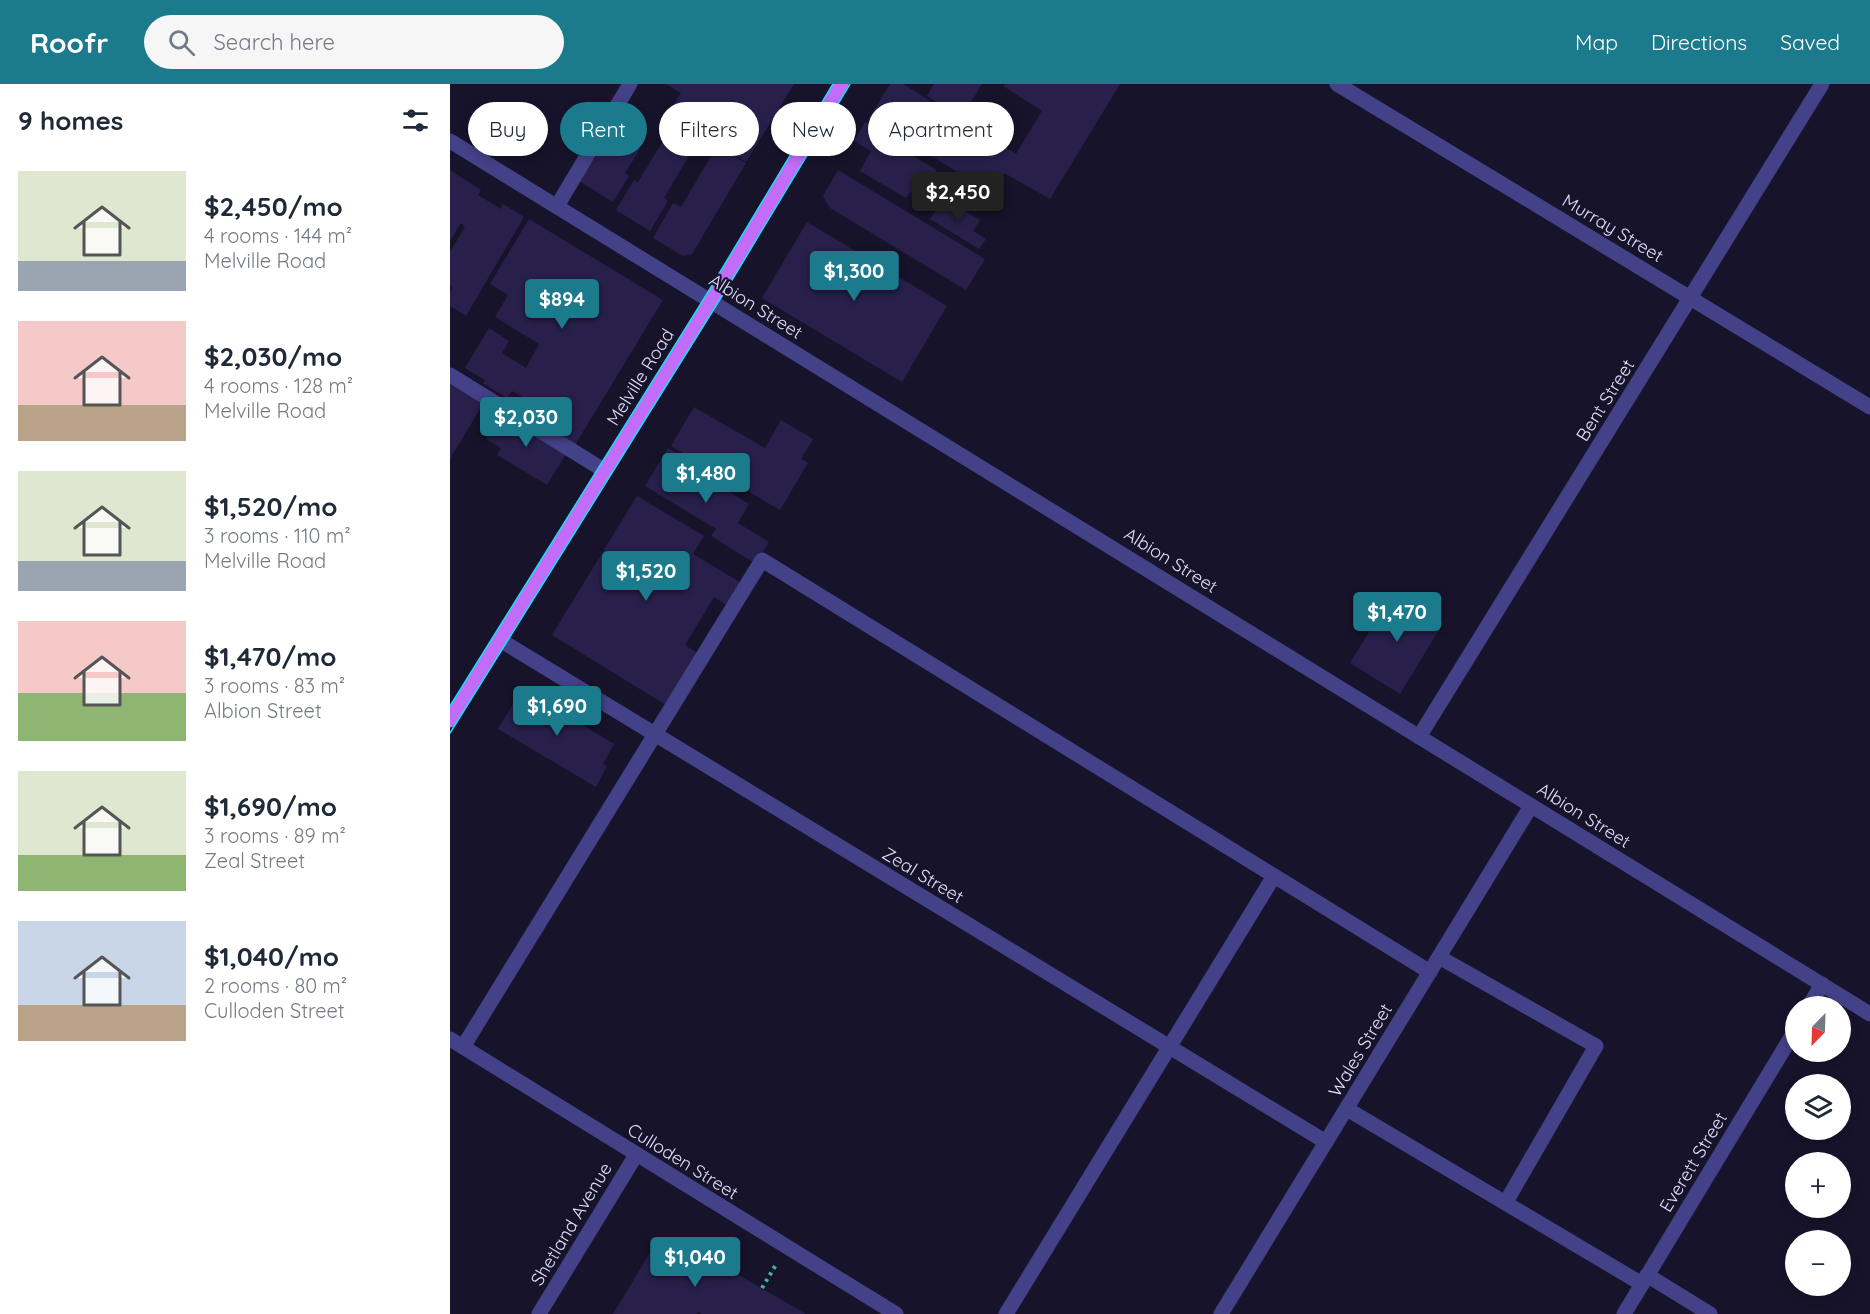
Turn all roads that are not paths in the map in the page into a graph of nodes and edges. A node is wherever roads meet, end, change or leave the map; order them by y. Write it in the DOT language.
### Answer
graph roads {
  1 [pos="630,84"];
  2 [pos="842,84"];
  3 [pos="1337,84"];
  4 [pos="1822,84"];
  5 [pos="450,141"];
  6 [pos="557,206"];
  7 [pos="1691,298"];
  8 [pos="711,301"];
  9 [pos="450,375"];
  10 [pos="1870,407"];
  11 [pos="604,471"];
  12 [pos="500,640"];
  13 [pos="450,720"];
  14 [pos="655,735"];
  15 [pos="1419,737"];
  16 [pos="1531,806"];
  17 [pos="1274,876"];
  18 [pos="1440,957"];
  19 [pos="1430,972"];
  20 [pos="1822,984"];
  21 [pos="1815,996"];
  22 [pos="1870,1014"];
  23 [pos="457,1043"];
  24 [pos="1785,1047"];
  25 [pos="1168,1048"];
  26 [pos="1347,1109"];
  27 [pos="1326,1142"];
  28 [pos="636,1155"];
  29 [pos="1506,1202"];
  30 [pos="1645,1280"];
  31 [pos="539,1314"];
  32 [pos="896,1314"];
  33 [pos="1006,1314"];
  34 [pos="1221,1314"];
  35 [pos="1624,1314"];
  36 [pos="1710,1314"];
  1 -- 6 [label="street"];
  2 -- 8 [label="main road, Melville Road"];
  3 -- 7 [label="street, Murray Street"];
  4 -- 7 [label="street, Bent Street"];
  5 -- 6 [label="street, Albion Street"];
  6 -- 8 [label="street, Albion Street"];
  7 -- 10 [label="street, Murray Street"];
  7 -- 15 [label="street, Bent Street"];
  8 -- 11 [label="main road, Melville Road"];
  8 -- 15 [label="street, Albion Street"];
  9 -- 11 [label="street"];
  11 -- 12 [label="main road, Melville Road"];
  12 -- 13 [label="main road, Melville Road"];
  12 -- 14 [label="street, Zeal Street"];
  14 -- 17 [label="street"];
  14 -- 23 [label="street"];
  14 -- 25 [label="street, Zeal Street"];
  15 -- 16 [label="street, Albion Street"];
  16 -- 18 [label="street, Wales Street"];
  16 -- 20 [label="street, Albion Street"];
  17 -- 19 [label="street"];
  17 -- 25 [label="street"];
  18 -- 19 [label="street, Wales Street"];
  18 -- 29 [label="street"];
  19 -- 26 [label="street, Wales Street"];
  20 -- 21 [label="street"];
  20 -- 22 [label="street, Albion Street"];
  23 -- 28 [label="street, Culloden Street"];
  24 -- 30 [label="street, Everett Street"];
  25 -- 27 [label="street, Zeal Street"];
  25 -- 33 [label="street"];
  26 -- 27 [label="street, Wales Street"];
  26 -- 29 [label="street"];
  27 -- 34 [label="street, Wales Street"];
  28 -- 31 [label="street, Shetland Avenue"];
  28 -- 32 [label="street, Culloden Street"];
  29 -- 30 [label="street"];
  30 -- 35 [label="street, Everett Street"];
  30 -- 36 [label="street"];
}
